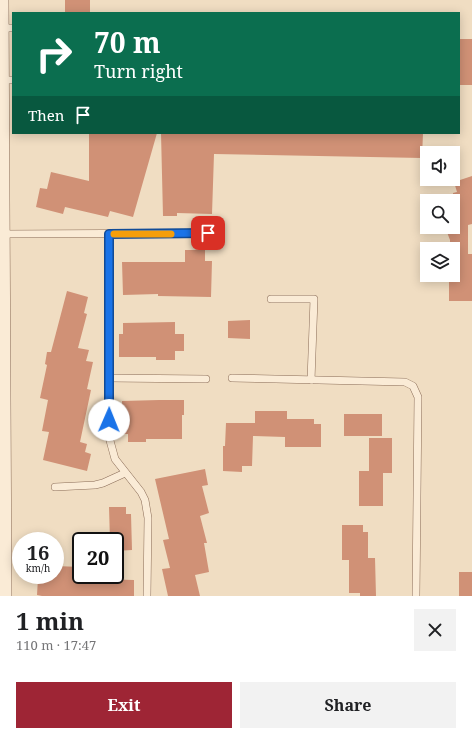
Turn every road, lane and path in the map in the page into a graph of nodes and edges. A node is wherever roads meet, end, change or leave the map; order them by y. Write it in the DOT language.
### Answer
graph roads {
  1 [pos="0,0"];
  2 [pos="7,28"];
  3 [pos="0,52"];
  4 [pos="7,80"];
  5 [pos="1,129"];
  6 [pos="208,233"];
  7 [pos="109,234"];
  8 [pos="1,242"];
  9 [pos="271,299"];
  10 [pos="109,378"];
  11 [pos="232,378"];
  12 [pos="206,379"];
  13 [pos="311,380"];
  14 [pos="1,439"];
  15 [pos="125,473"];
  16 [pos="55,487"];
  17 [pos="3,596"];
  18 [pos="147,596"];
  19 [pos="416,596"];
  1 -- 2 [label="street"];
  2 -- 3 [label="street"];
  3 -- 4 [label="street"];
  4 -- 5 [label="street"];
  5 -- 8 [label="street"];
  6 -- 7 [label="lane"];
  7 -- 8 [label="lane"];
  7 -- 10 [label="lane"];
  8 -- 14 [label="street"];
  9 -- 13 [label="lane"];
  10 -- 12 [label="lane"];
  10 -- 15 [label="lane"];
  11 -- 13 [label="lane"];
  13 -- 19 [label="lane"];
  14 -- 17 [label="street"];
  15 -- 16 [label="lane"];
  15 -- 18 [label="lane"];
}
